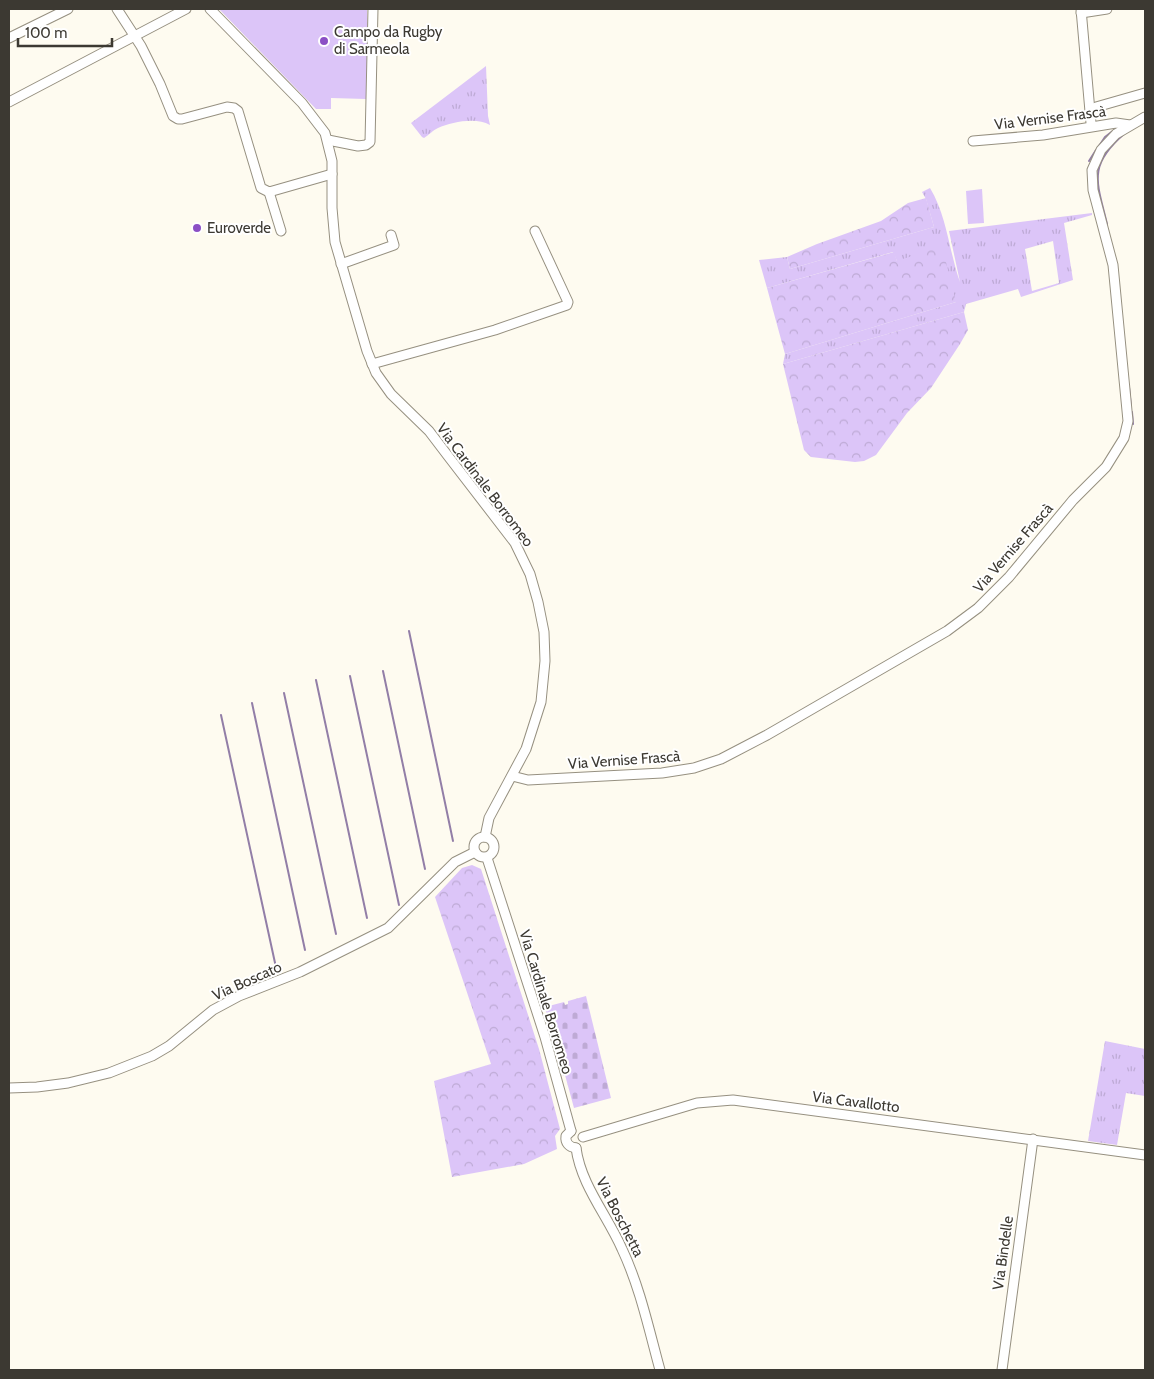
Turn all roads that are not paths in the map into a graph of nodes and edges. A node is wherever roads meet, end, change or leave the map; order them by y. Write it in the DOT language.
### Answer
graph roads {
  1 [pos="68,9"];
  2 [pos="117,9"];
  3 [pos="186,9"];
  4 [pos="210,9"];
  5 [pos="373,9"];
  6 [pos="1106,9"];
  7 [pos="1081,11"];
  8 [pos="135,36"];
  9 [pos="9,38"];
  10 [pos="1145,93"];
  11 [pos="9,102"];
  12 [pos="1096,106"];
  13 [pos="1145,117"];
  14 [pos="1092,122"];
  15 [pos="1130,125"];
  16 [pos="328,140"];
  17 [pos="973,141"];
  18 [pos="332,174"];
  19 [pos="269,192"];
  20 [pos="281,231"];
  21 [pos="535,231"];
  22 [pos="391,235"];
  23 [pos="341,264"];
  24 [pos="372,364"];
  25 [pos="512,776"];
  26 [pos="485,837"];
  27 [pos="475,852"];
  28 [pos="487,858"];
  29 [pos="9,1088"];
  30 [pos="571,1131"];
  31 [pos="583,1137"];
  32 [pos="1033,1139"];
  33 [pos="576,1148"];
  34 [pos="1145,1155"];
  35 [pos="660,1370"];
  36 [pos="1002,1370"];
  1 -- 9 [label="street"];
  2 -- 8 [label="street"];
  3 -- 8 [label="street"];
  4 -- 16 [label="street, Via Cardinale Borromeo"];
  5 -- 16 [label="street"];
  6 -- 7 [label="street"];
  7 -- 14 [label="street"];
  8 -- 11 [label="street"];
  8 -- 19 [label="street"];
  10 -- 12 [label="street"];
  13 -- 15 [label="street, Via Vernise Frascà"];
  15 -- 17 [label="street, Via Vernise Frascà"];
  15 -- 25 [label="street, Via Vernise Frascà"];
  16 -- 18 [label="street, Via Cardinale Borromeo"];
  18 -- 19 [label="street"];
  18 -- 23 [label="street, Via Cardinale Borromeo"];
  19 -- 20 [label="street"];
  21 -- 24 [label="street"];
  22 -- 23 [label="street"];
  23 -- 24 [label="street, Via Cardinale Borromeo"];
  24 -- 25 [label="street, Via Cardinale Borromeo"];
  25 -- 26 [label="street, Via Cardinale Borromeo"];
  26 -- 27 [label="street, Via Cardinale Borromeo"];
  26 -- 28 [label="street, Via Cardinale Borromeo"];
  27 -- 28 [label="street"];
  27 -- 29 [label="street, Via Boscato"];
  28 -- 30 [label="street, Via Cardinale Borromeo"];
  30 -- 31 [label="street"];
  30 -- 33 [label="street, Via Cardinale Borromeo"];
  31 -- 32 [label="street, Via Cavallotto"];
  31 -- 33 [label="street"];
  32 -- 34 [label="street, Via Cavallotto"];
  32 -- 36 [label="street, Via Bindelle"];
  33 -- 35 [label="street, Via Boschetta"];
}
